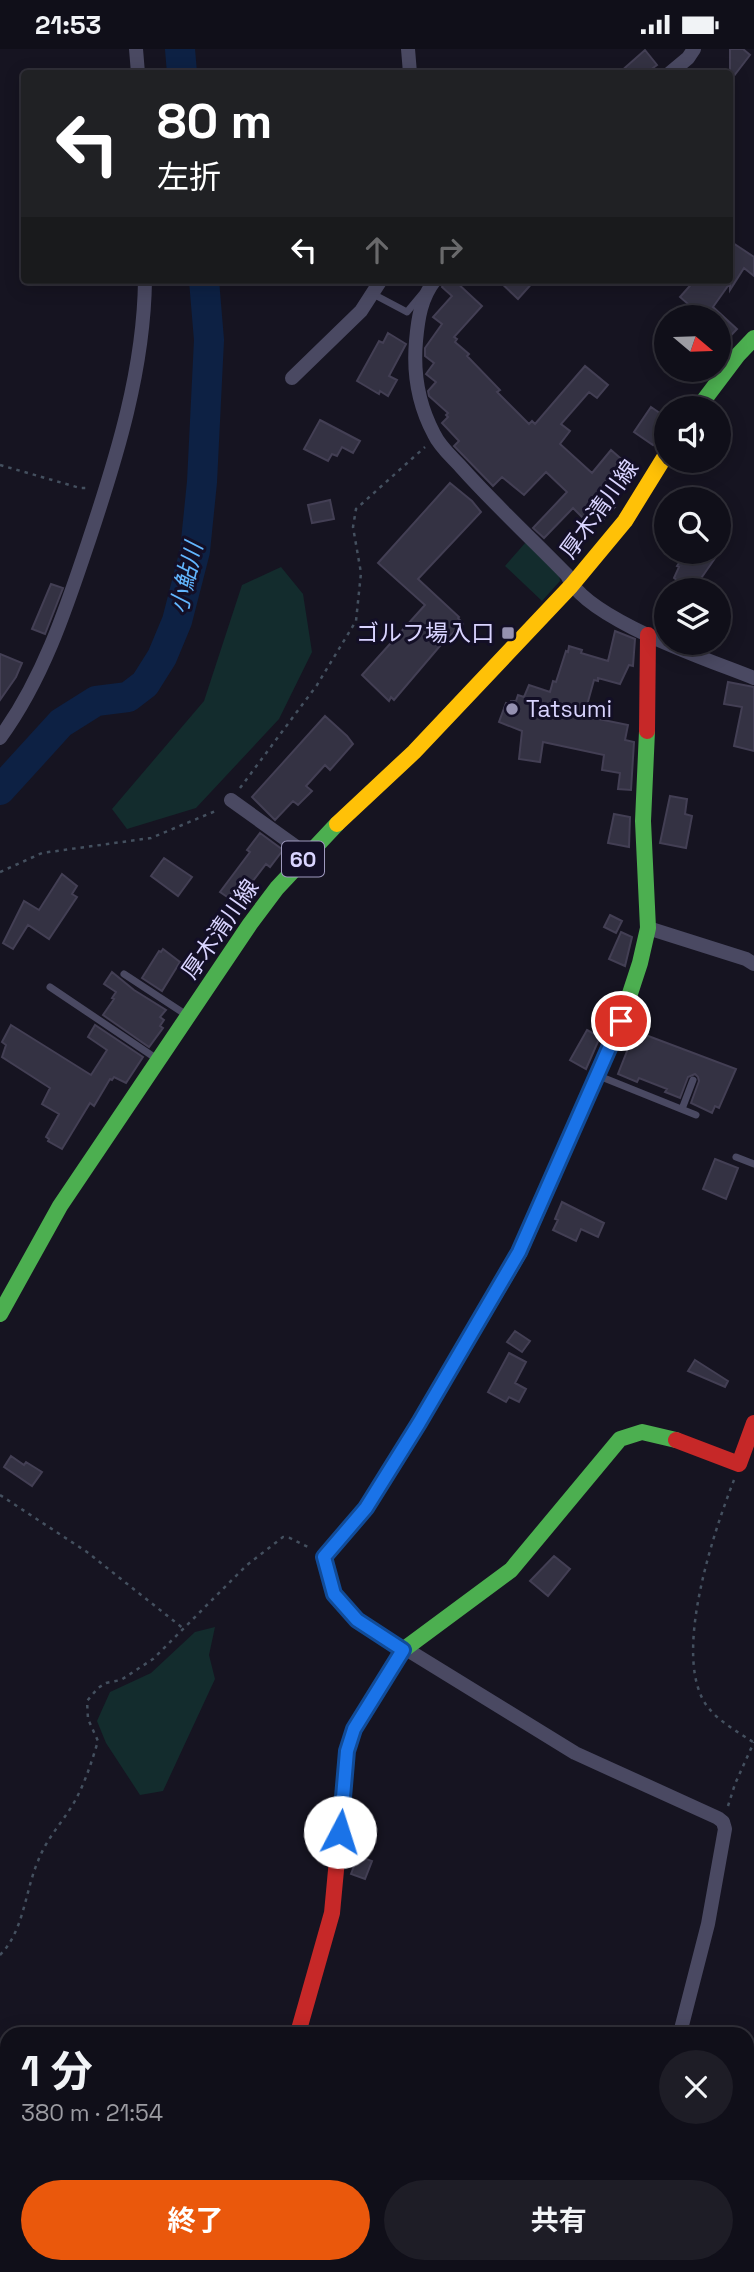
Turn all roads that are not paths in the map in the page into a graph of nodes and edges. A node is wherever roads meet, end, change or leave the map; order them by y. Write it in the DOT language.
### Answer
graph roads {
  1 [pos="136,49"];
  2 [pos="408,49"];
  3 [pos="694,49"];
  4 [pos="138,70"];
  5 [pos="410,70"];
  6 [pos="674,70"];
  7 [pos="145,284"];
  8 [pos="379,284"];
  9 [pos="430,286"];
  10 [pos="373,294"];
  11 [pos="754,338"];
  12 [pos="292,378"];
  13 [pos="707,396"];
  14 [pos="655,473"];
  15 [pos="571,586"];
  16 [pos="648,635"];
  17 [pos="754,678"];
  18 [pos="0,738"];
  19 [pos="231,800"];
  20 [pos="302,860"];
  21 [pos="648,928"];
  22 [pos="754,964"];
  23 [pos="124,974"];
  24 [pos="50,987"];
  25 [pos="188,1015"];
  26 [pos="158,1059"];
  27 [pos="598,1075"];
  28 [pos="693,1080"];
  29 [pos="682,1109"];
  30 [pos="696,1115"];
  31 [pos="736,1157"];
  32 [pos="754,1164"];
  33 [pos="0,1314"];
  34 [pos="754,1423"];
  35 [pos="404,1649"];
  36 [pos="300,2027"];
  37 [pos="682,2027"];
  1 -- 4 [label="street"];
  2 -- 5 [label="street"];
  3 -- 6 [label="street"];
  7 -- 18 [label="street"];
  8 -- 10 [label="street"];
  9 -- 10 [label="lane"];
  9 -- 15 [label="street"];
  10 -- 12 [label="street"];
  11 -- 13 [label="street"];
  14 -- 15 [label="street, 厚木清川線 / 60"];
  15 -- 16 [label="street"];
  15 -- 20 [label="street, 厚木清川線 / 60"];
  16 -- 17 [label="street"];
  16 -- 21 [label="street"];
  19 -- 20 [label="street"];
  20 -- 25 [label="street, 厚木清川線 / 60"];
  21 -- 22 [label="street"];
  21 -- 27 [label="street"];
  23 -- 25 [label="lane"];
  24 -- 26 [label="lane"];
  25 -- 26 [label="street, 厚木清川線 / 60"];
  26 -- 33 [label="street, 厚木清川線 / 60"];
  27 -- 29 [label="lane"];
  27 -- 35 [label="street"];
  28 -- 29 [label="lane"];
  29 -- 30 [label="lane"];
  31 -- 32 [label="lane"];
  34 -- 35 [label="street"];
  35 -- 36 [label="street"];
  35 -- 37 [label="street"];
}
